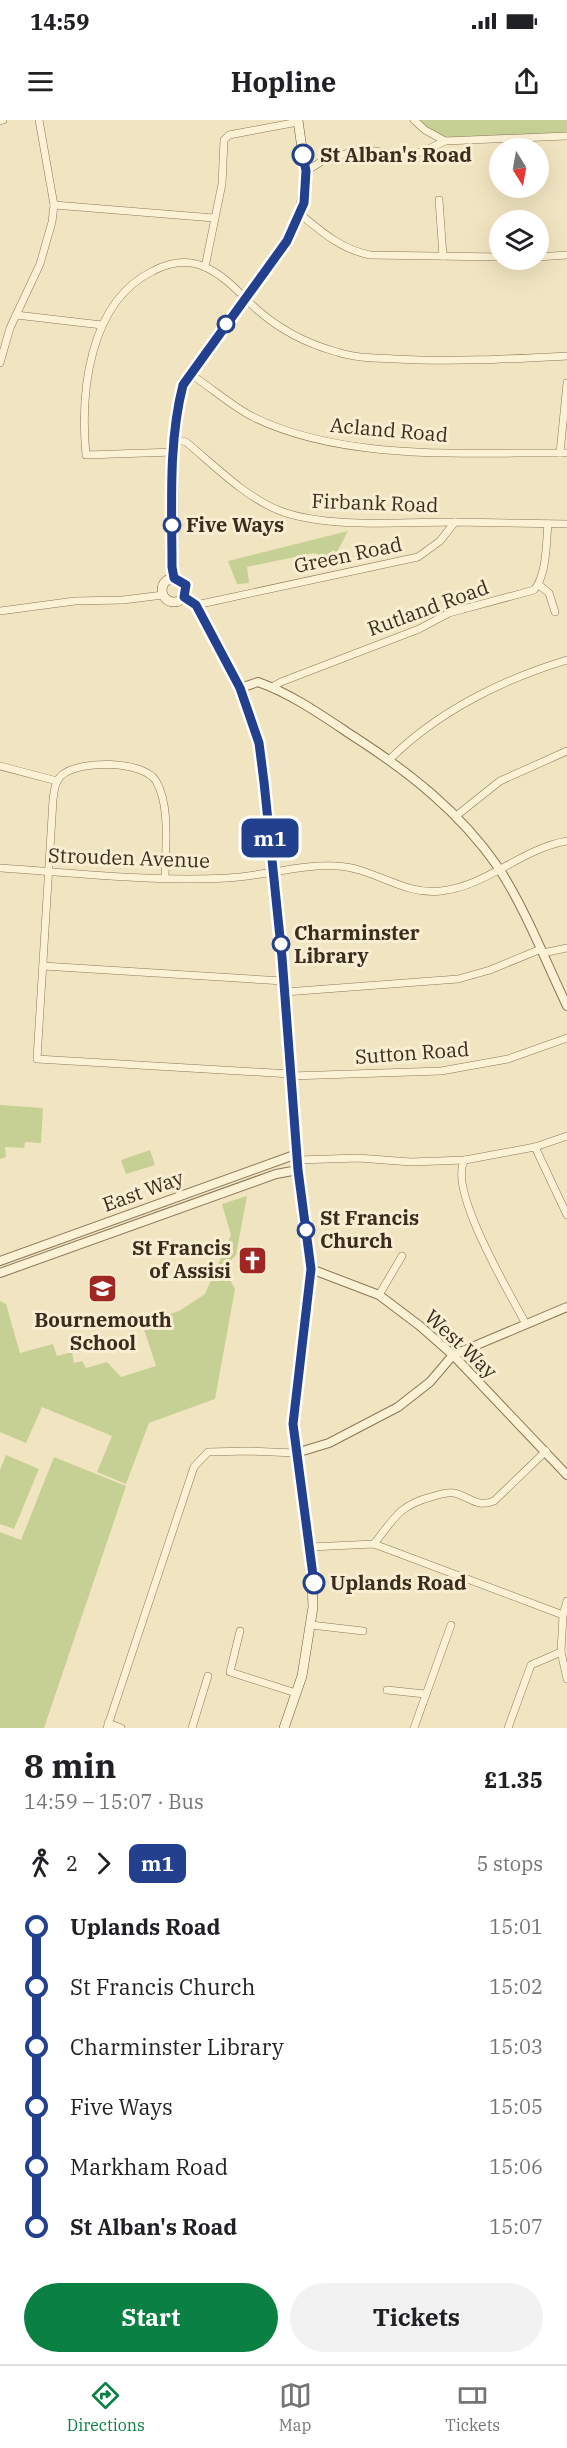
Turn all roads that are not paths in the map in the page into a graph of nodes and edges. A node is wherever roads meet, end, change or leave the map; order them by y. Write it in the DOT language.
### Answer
graph roads {
  1 [pos="39,120"];
  2 [pos="414,120"];
  3 [pos="298,121"];
  4 [pos="567,135"];
  5 [pos="445,141"];
  6 [pos="306,171"];
  7 [pos="439,200"];
  8 [pos="54,205"];
  9 [pos="300,214"];
  10 [pos="214,218"];
  11 [pos="567,255"];
  12 [pos="443,256"];
  13 [pos="549,256"];
  14 [pos="489,257"];
  15 [pos="205,267"];
  16 [pos="245,297"];
  17 [pos="16,315"];
  18 [pos="102,325"];
  19 [pos="567,356"];
  20 [pos="0,363"];
  21 [pos="190,374"];
  22 [pos="567,383"];
  23 [pos="175,439"];
  24 [pos="174,452"];
  25 [pos="564,453"];
  26 [pos="455,522"];
  27 [pos="548,524"];
  28 [pos="567,524"];
  29 [pos="174,578"];
  30 [pos="539,585"];
  31 [pos="163,595"];
  32 [pos="184,597"];
  33 [pos="196,605"];
  34 [pos="0,611"];
  35 [pos="555,612"];
  36 [pos="567,660"];
  37 [pos="272,687"];
  38 [pos="240,688"];
  39 [pos="567,751"];
  40 [pos="389,760"];
  41 [pos="0,766"];
  42 [pos="57,781"];
  43 [pos="456,816"];
  44 [pos="567,841"];
  45 [pos="0,868"];
  46 [pos="498,868"];
  47 [pos="48,871"];
  48 [pos="272,873"];
  49 [pos="165,878"];
  50 [pos="567,948"];
  51 [pos="542,951"];
  52 [pos="43,966"];
  53 [pos="284,981"];
  54 [pos="285,992"];
  55 [pos="567,1006"];
  56 [pos="567,1038"];
  57 [pos="291,1075"];
  58 [pos="567,1136"];
  59 [pos="535,1147"];
  60 [pos="298,1157"];
  61 [pos="465,1160"];
  62 [pos="298,1170"];
  63 [pos="567,1215"];
  64 [pos="402,1256"];
  65 [pos="0,1261"];
  66 [pos="311,1269"];
  67 [pos="0,1273"];
  68 [pos="379,1295"];
  69 [pos="567,1307"];
  70 [pos="526,1324"];
  71 [pos="453,1355"];
  72 [pos="546,1451"];
  73 [pos="296,1454"];
  74 [pos="567,1474"];
  75 [pos="374,1544"];
  76 [pos="310,1547"];
  77 [pos="567,1601"];
  78 [pos="563,1615"];
  79 [pos="311,1625"];
  80 [pos="451,1625"];
  81 [pos="240,1631"];
  82 [pos="363,1631"];
  83 [pos="561,1652"];
  84 [pos="208,1676"];
  85 [pos="567,1679"];
  86 [pos="387,1690"];
  87 [pos="296,1693"];
  88 [pos="425,1694"];
  89 [pos="107,1726"];
  90 [pos="122,1728"];
  91 [pos="192,1728"];
  92 [pos="284,1728"];
  93 [pos="414,1728"];
  94 [pos="508,1728"];
  1 -- 8 [label="street"];
  2 -- 5 [label="street"];
  3 -- 6 [label="main road"];
  3 -- 10 [label="street"];
  4 -- 5 [label="street"];
  5 -- 6 [label="street"];
  6 -- 9 [label="main road"];
  7 -- 12 [label="street"];
  8 -- 10 [label="street"];
  8 -- 17 [label="street"];
  9 -- 12 [label="street"];
  9 -- 16 [label="main road"];
  10 -- 15 [label="street"];
  11 -- 13 [label="street"];
  12 -- 14 [label="street"];
  15 -- 16 [label="street"];
  15 -- 18 [label="street"];
  16 -- 19 [label="street"];
  16 -- 21 [label="main road"];
  17 -- 18 [label="street"];
  17 -- 20 [label="street"];
  18 -- 24 [label="street"];
  21 -- 23 [label="main road"];
  21 -- 25 [label="street, Acland Road"];
  22 -- 25 [label="street"];
  23 -- 24 [label="main road"];
  23 -- 26 [label="street, Firbank Road"];
  24 -- 29 [label="main road"];
  26 -- 27 [label="street"];
  26 -- 33 [label="street, Green Road"];
  27 -- 28 [label="street"];
  27 -- 30 [label="street"];
  29 -- 31 [label="main road"];
  29 -- 32 [label="main road"];
  30 -- 35 [label="street"];
  30 -- 37 [label="street, Rutland Road"];
  31 -- 32 [label="main road"];
  31 -- 34 [label="street"];
  32 -- 33 [label="main road"];
  33 -- 38 [label="main road"];
  36 -- 40 [label="street"];
  37 -- 38 [label="street"];
  37 -- 40 [label="street"];
  38 -- 48 [label="main road"];
  39 -- 43 [label="street"];
  40 -- 43 [label="street"];
  41 -- 42 [label="street"];
  42 -- 47 [label="street"];
  42 -- 49 [label="street"];
  43 -- 46 [label="street"];
  44 -- 46 [label="street, Strouden Avenue"];
  45 -- 47 [label="street, Strouden Avenue"];
  46 -- 48 [label="street, Strouden Avenue"];
  46 -- 51 [label="street"];
  47 -- 49 [label="street, Strouden Avenue"];
  47 -- 52 [label="street"];
  48 -- 49 [label="street, Strouden Avenue"];
  48 -- 53 [label="main road"];
  50 -- 51 [label="street"];
  51 -- 54 [label="street"];
  51 -- 55 [label="street"];
  52 -- 53 [label="street"];
  52 -- 57 [label="street, Sutton Road"];
  53 -- 54 [label="main road"];
  54 -- 57 [label="main road"];
  56 -- 57 [label="street, Sutton Road"];
  57 -- 60 [label="main road"];
  58 -- 59 [label="street"];
  59 -- 61 [label="street"];
  59 -- 63 [label="street"];
  60 -- 61 [label="street"];
  60 -- 62 [label="main road"];
  60 -- 65 [label="street, East Way"];
  61 -- 70 [label="street"];
  62 -- 66 [label="main road"];
  62 -- 67 [label="street, East Way"];
  64 -- 68 [label="street"];
  66 -- 68 [label="street, West Way"];
  66 -- 73 [label="main road"];
  68 -- 71 [label="street, West Way"];
  69 -- 70 [label="street"];
  70 -- 71 [label="street"];
  71 -- 72 [label="street, West Way"];
  71 -- 73 [label="street"];
  72 -- 74 [label="street, West Way"];
  72 -- 75 [label="street"];
  73 -- 76 [label="main road"];
  73 -- 89 [label="street"];
  75 -- 76 [label="street"];
  75 -- 78 [label="street"];
  76 -- 79 [label="main road"];
  77 -- 78 [label="street"];
  78 -- 83 [label="street"];
  79 -- 82 [label="street"];
  79 -- 87 [label="main road"];
  80 -- 88 [label="street"];
  81 -- 87 [label="street"];
  83 -- 85 [label="street"];
  83 -- 94 [label="street"];
  84 -- 91 [label="street"];
  86 -- 88 [label="street"];
  87 -- 92 [label="main road"];
  88 -- 93 [label="street"];
  89 -- 90 [label="street"];
}
